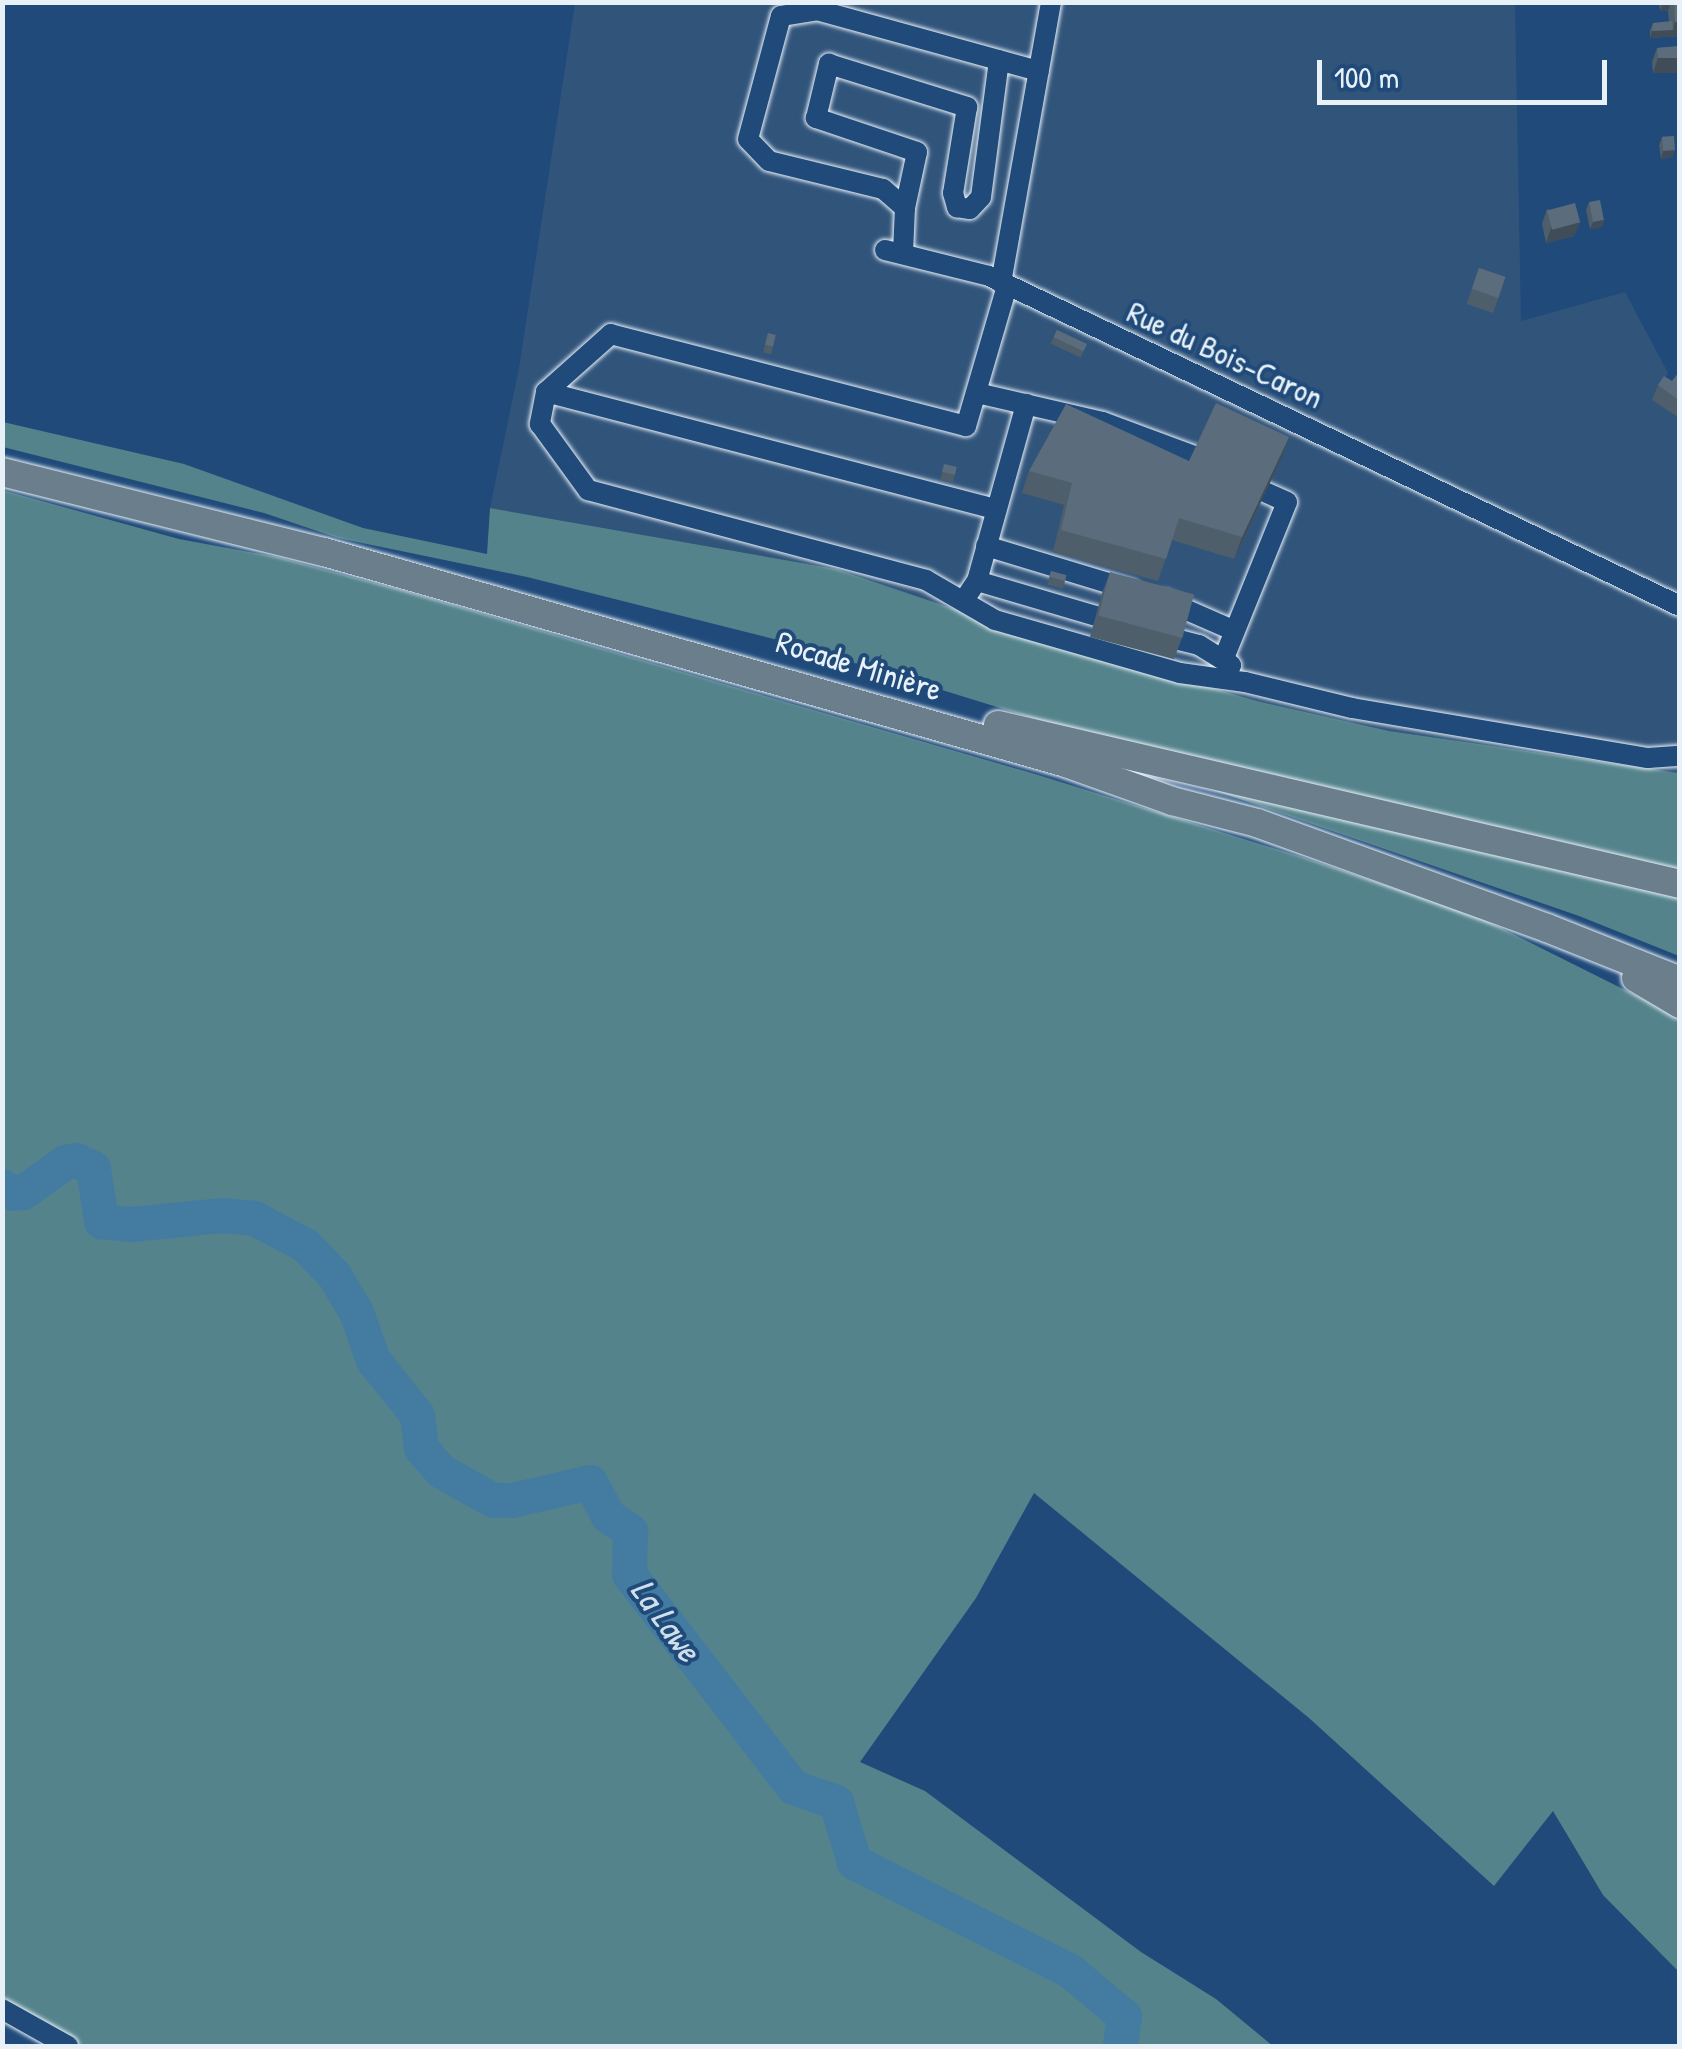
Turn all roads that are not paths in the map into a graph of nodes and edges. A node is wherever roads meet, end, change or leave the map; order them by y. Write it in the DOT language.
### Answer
graph roads {
  1 [pos="1051,2"];
  2 [pos="999,60"];
  3 [pos="1039,71"];
  4 [pos="906,208"];
  5 [pos="1004,284"];
  6 [pos="546,392"];
  7 [pos="977,393"];
  8 [pos="1026,404"];
  9 [pos="1194,456"];
  10 [pos="2,472"];
  11 [pos="1265,492"];
  12 [pos="996,510"];
  13 [pos="986,546"];
  14 [pos="977,581"];
  15 [pos="964,600"];
  16 [pos="1680,606"];
  17 [pos="1096,616"];
  18 [pos="1235,632"];
  19 [pos="1180,640"];
  20 [pos="1224,658"];
  21 [pos="786,680"];
  22 [pos="1245,682"];
  23 [pos="1680,756"];
  24 [pos="1680,884"];
  25 [pos="1548,928"];
  26 [pos="1680,981"];
  27 [pos="1680,1004"];
  28 [pos="2,2009"];
  29 [pos="68,2046"];
  1 -- 3 [label="street"];
  2 -- 3 [label="street"];
  2 -- 4 [label="street"];
  2 -- 4 [label="street"];
  3 -- 5 [label="street"];
  4 -- 5 [label="street, Rue du Bois-Caron"];
  5 -- 7 [label="street"];
  5 -- 16 [label="street, Rue du Bois-Caron"];
  6 -- 7 [label="street"];
  6 -- 12 [label="street"];
  6 -- 15 [label="street"];
  7 -- 8 [label="street"];
  8 -- 9 [label="street"];
  8 -- 12 [label="street"];
  10 -- 21 [label="highway, Rocade Minière"];
  11 -- 18 [label="street"];
  12 -- 13 [label="street"];
  13 -- 14 [label="street"];
  13 -- 18 [label="street"];
  14 -- 15 [label="street"];
  14 -- 17 [label="street"];
  15 -- 22 [label="street"];
  18 -- 20 [label="street"];
  19 -- 20 [label="street"];
  20 -- 22 [label="street"];
  21 -- 24 [label="highway"];
  21 -- 25 [label="highway, Rocade Minière"];
  22 -- 23 [label="street"];
  25 -- 26 [label="highway, Rocade Minière"];
  25 -- 27 [label="highway"];
  28 -- 29 [label="street"];
}
